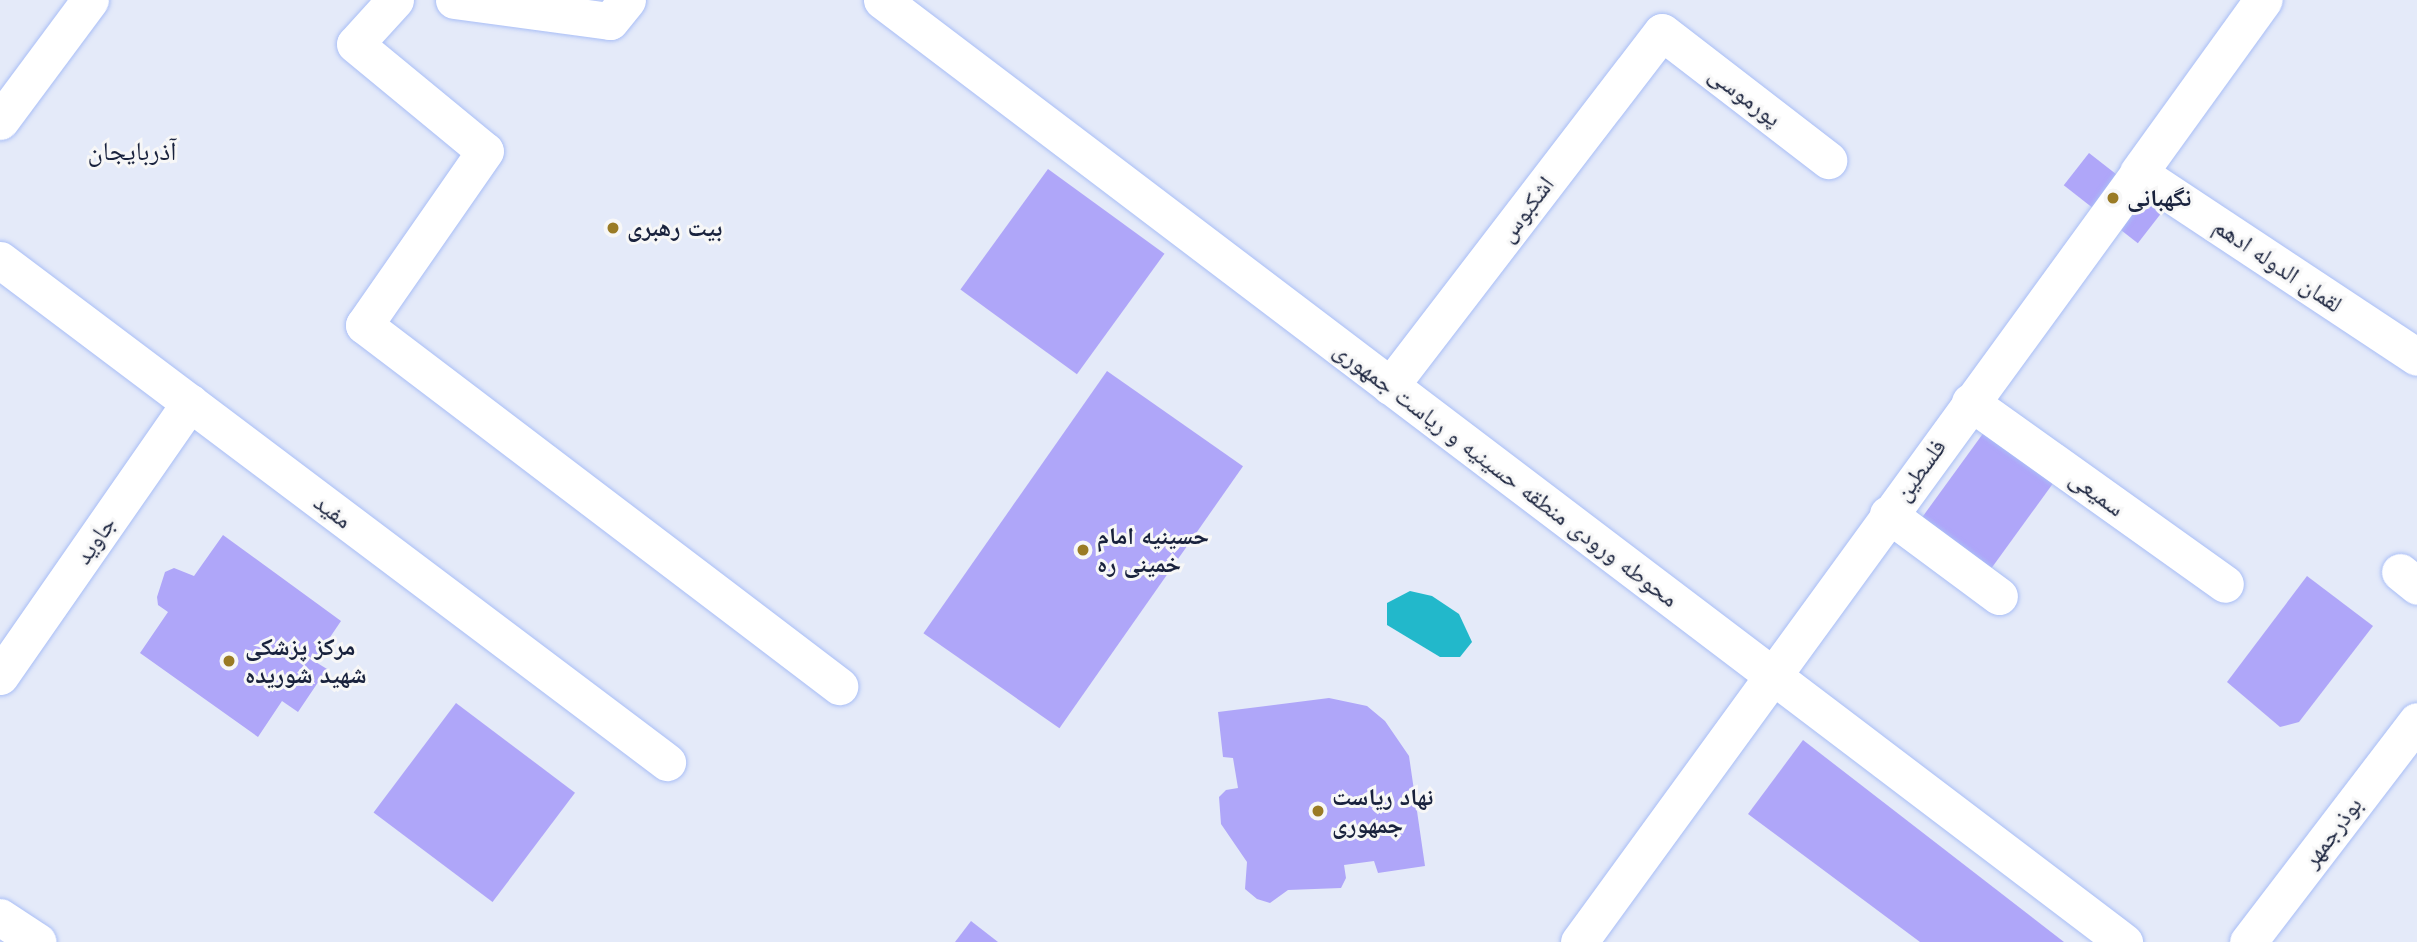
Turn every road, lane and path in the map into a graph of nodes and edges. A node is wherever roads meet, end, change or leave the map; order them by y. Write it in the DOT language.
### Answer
graph roads {
  1 [pos="90,0"];
  2 [pos="395,0"];
  3 [pos="454,0"];
  4 [pos="627,0"];
  5 [pos="2264,0"];
  6 [pos="887,2"];
  7 [pos="1661,32"];
  8 [pos="0,121"];
  9 [pos="1828,160"];
  10 [pos="2139,173"];
  11 [pos="0,260"];
  12 [pos="2417,357"];
  13 [pos="1390,386"];
  14 [pos="1970,402"];
  15 [pos="190,403"];
  16 [pos="1888,514"];
  17 [pos="2225,584"];
  18 [pos="1999,596"];
  19 [pos="1770,674"];
  20 [pos="0,676"];
  21 [pos="839,687"];
  22 [pos="2417,721"];
  23 [pos="667,762"];
  24 [pos="0,917"];
  25 [pos="38,942"];
  26 [pos="1578,942"];
  27 [pos="2124,942"];
  28 [pos="2248,942"];
  1 -- 8 [label="street"];
  2 -- 21 [label="street"];
  3 -- 4 [label="street"];
  5 -- 10 [label="main road, فلسطین"];
  6 -- 13 [label="street, محوطه ورودی منطقه حسینیه و ریاست جمهوری"];
  7 -- 9 [label="street, پورموسی"];
  7 -- 13 [label="street, اشکبوس"];
  10 -- 12 [label="street, لقمان الدوله ادهم"];
  10 -- 14 [label="street, فلسطین"];
  11 -- 15 [label="street, مفید"];
  13 -- 19 [label="street, محوطه ورودی منطقه حسینیه و ریاست جمهوری"];
  14 -- 16 [label="street, فلسطین"];
  14 -- 17 [label="street, سمیعی"];
  15 -- 20 [label="street, جاوید"];
  15 -- 23 [label="street, مفید"];
  16 -- 18 [label="street"];
  16 -- 19 [label="street, فلسطین"];
  19 -- 26 [label="street, فلسطین"];
  19 -- 27 [label="street, محوطه ورودی منطقه حسینیه و ریاست جمهوری"];
  22 -- 28 [label="street, بوذرجمهر"];
  24 -- 25 [label="street"];
}
